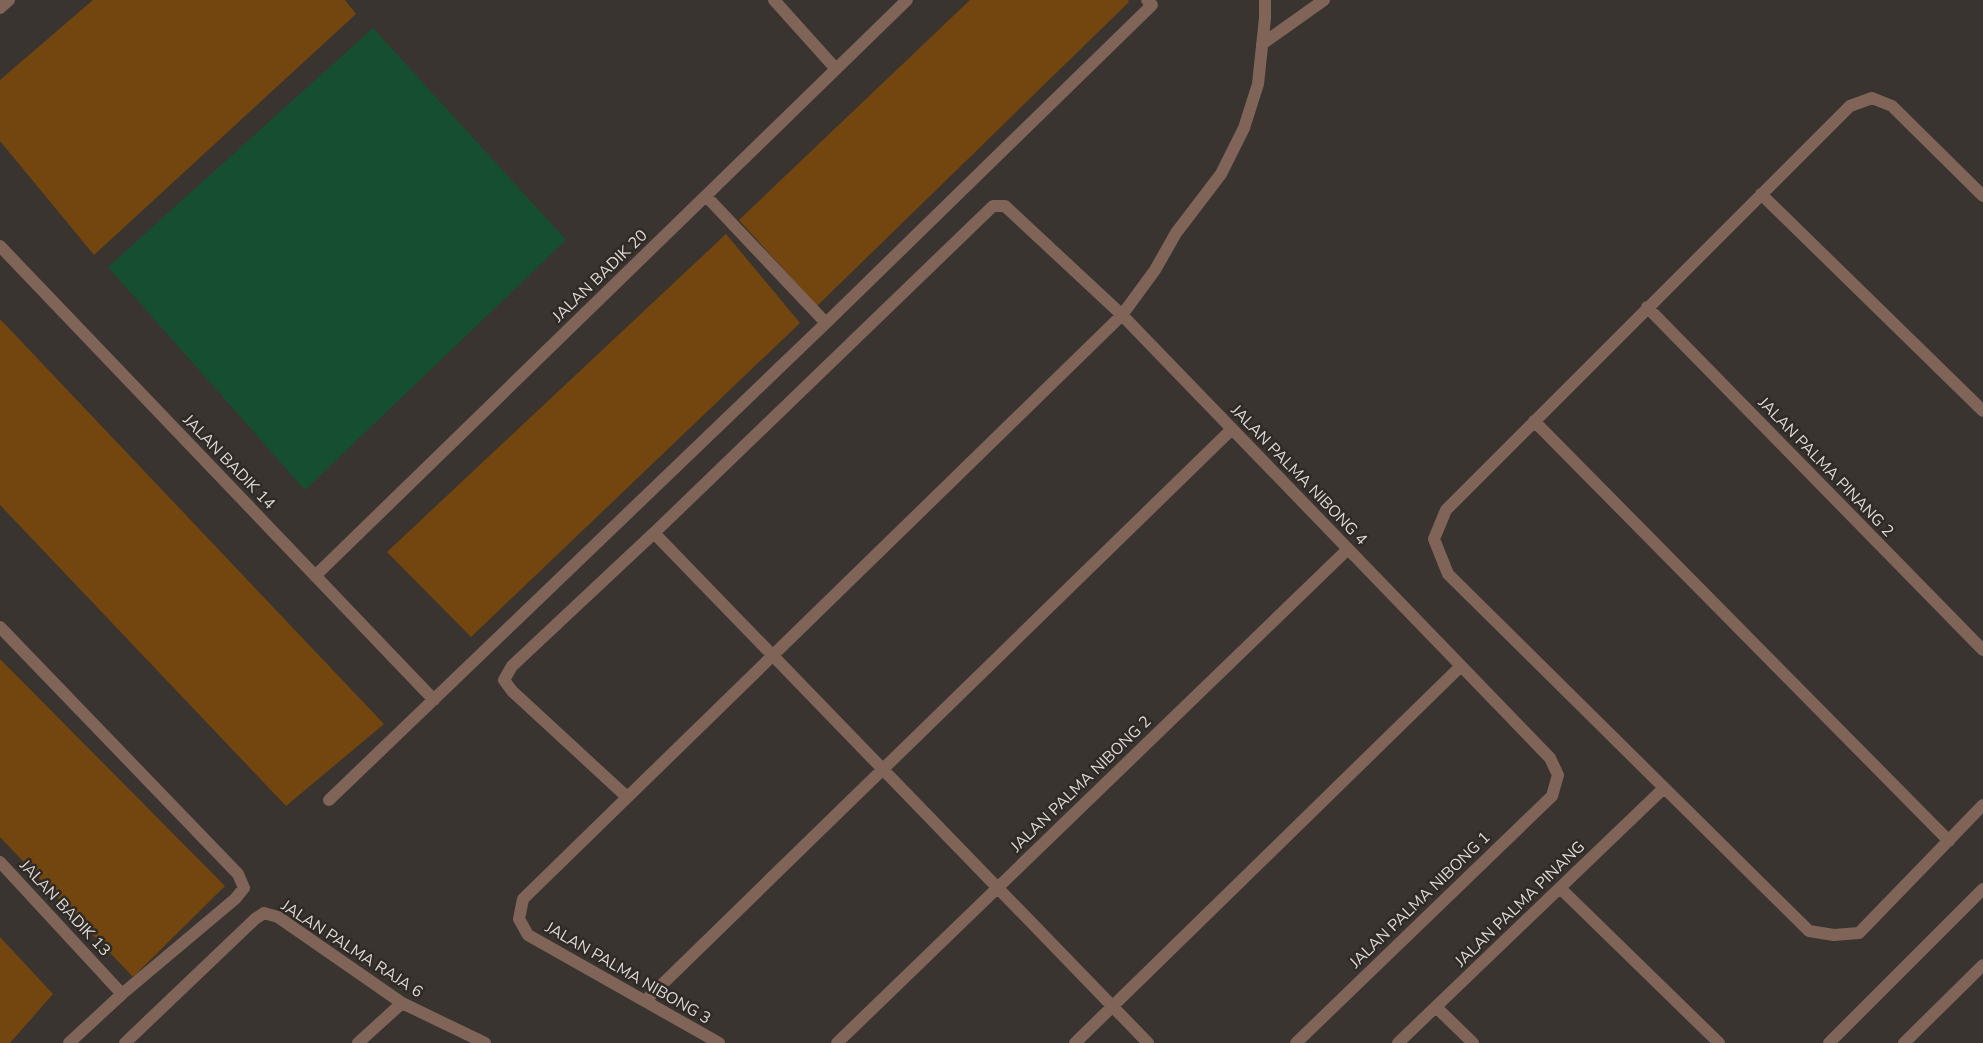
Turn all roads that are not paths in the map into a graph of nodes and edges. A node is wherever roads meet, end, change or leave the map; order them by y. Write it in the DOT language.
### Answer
graph roads {
  1 [pos="9,0"];
  2 [pos="774,0"];
  3 [pos="907,0"];
  4 [pos="1147,0"];
  5 [pos="1265,0"];
  6 [pos="1324,0"];
  7 [pos="0,8"];
  8 [pos="1262,44"];
  9 [pos="836,69"];
  10 [pos="1762,194"];
  11 [pos="706,196"];
  12 [pos="1983,196"];
  13 [pos="2,253"];
  14 [pos="1647,308"];
  15 [pos="1122,315"];
  16 [pos="826,323"];
  17 [pos="1983,411"];
  18 [pos="1534,421"];
  19 [pos="1232,430"];
  20 [pos="654,533"];
  21 [pos="1348,549"];
  22 [pos="315,576"];
  23 [pos="0,627"];
  24 [pos="1983,650"];
  25 [pos="773,655"];
  26 [pos="1461,666"];
  27 [pos="434,700"];
  28 [pos="883,770"];
  29 [pos="1558,775"];
  30 [pos="1664,788"];
  31 [pos="627,797"];
  32 [pos="329,800"];
  33 [pos="1983,805"];
  34 [pos="1949,840"];
  35 [pos="0,862"];
  36 [pos="998,888"];
  37 [pos="1560,888"];
  38 [pos="1983,889"];
  39 [pos="1983,965"];
  40 [pos="122,994"];
  41 [pos="645,1001"];
  42 [pos="402,1003"];
  43 [pos="1112,1006"];
  44 [pos="1436,1007"];
  45 [pos="69,1043"];
  46 [pos="125,1043"];
  47 [pos="358,1043"];
  48 [pos="485,1043"];
  49 [pos="719,1043"];
  50 [pos="837,1043"];
  51 [pos="1075,1043"];
  52 [pos="1148,1043"];
  53 [pos="1296,1043"];
  54 [pos="1398,1043"];
  55 [pos="1473,1043"];
  56 [pos="1719,1043"];
  57 [pos="1829,1043"];
  58 [pos="1904,1043"];
  1 -- 7 [label="street"];
  2 -- 9 [label="street"];
  3 -- 9 [label="street, JALAN BADIK 20"];
  4 -- 16 [label="street"];
  5 -- 8 [label="street"];
  6 -- 8 [label="street"];
  8 -- 15 [label="street"];
  9 -- 11 [label="street, JALAN BADIK 20"];
  10 -- 12 [label="street"];
  10 -- 14 [label="street"];
  10 -- 17 [label="street"];
  11 -- 16 [label="street"];
  11 -- 22 [label="street, JALAN BADIK 20"];
  13 -- 22 [label="street, JALAN BADIK 14"];
  14 -- 18 [label="street"];
  14 -- 24 [label="street, JALAN PALMA PINANG 2"];
  15 -- 19 [label="street, JALAN PALMA NIBONG 4"];
  15 -- 20 [label="street, JALAN PALMA NIBONG 4"];
  15 -- 25 [label="street"];
  16 -- 27 [label="street"];
  18 -- 30 [label="street"];
  18 -- 34 [label="street"];
  19 -- 21 [label="street, JALAN PALMA NIBONG 4"];
  19 -- 28 [label="street"];
  20 -- 25 [label="street"];
  20 -- 31 [label="street"];
  21 -- 26 [label="street, JALAN PALMA NIBONG 4"];
  21 -- 36 [label="street, JALAN PALMA NIBONG 2"];
  22 -- 27 [label="street, JALAN BADIK 14"];
  23 -- 40 [label="street"];
  25 -- 28 [label="street"];
  25 -- 31 [label="street"];
  26 -- 29 [label="street, JALAN PALMA NIBONG 4"];
  26 -- 43 [label="street"];
  27 -- 32 [label="street"];
  28 -- 36 [label="street"];
  28 -- 41 [label="street"];
  29 -- 53 [label="street, JALAN PALMA NIBONG 1"];
  30 -- 34 [label="street"];
  30 -- 37 [label="street, JALAN PALMA PINANG"];
  31 -- 41 [label="street, JALAN PALMA NIBONG 3"];
  33 -- 34 [label="street"];
  35 -- 40 [label="street, JALAN BADIK 13"];
  36 -- 43 [label="street"];
  36 -- 50 [label="street, JALAN PALMA NIBONG 2"];
  37 -- 44 [label="street, JALAN PALMA PINANG"];
  37 -- 56 [label="street"];
  38 -- 57 [label="street"];
  39 -- 58 [label="street"];
  40 -- 45 [label="street"];
  41 -- 49 [label="street, JALAN PALMA NIBONG 3"];
  42 -- 46 [label="street, JALAN PALMA RAJA 6"];
  42 -- 47 [label="street"];
  42 -- 48 [label="street, JALAN PALMA RAJA 6"];
  43 -- 51 [label="street"];
  43 -- 52 [label="street"];
  44 -- 54 [label="street, JALAN PALMA PINANG"];
  44 -- 55 [label="street"];
}
